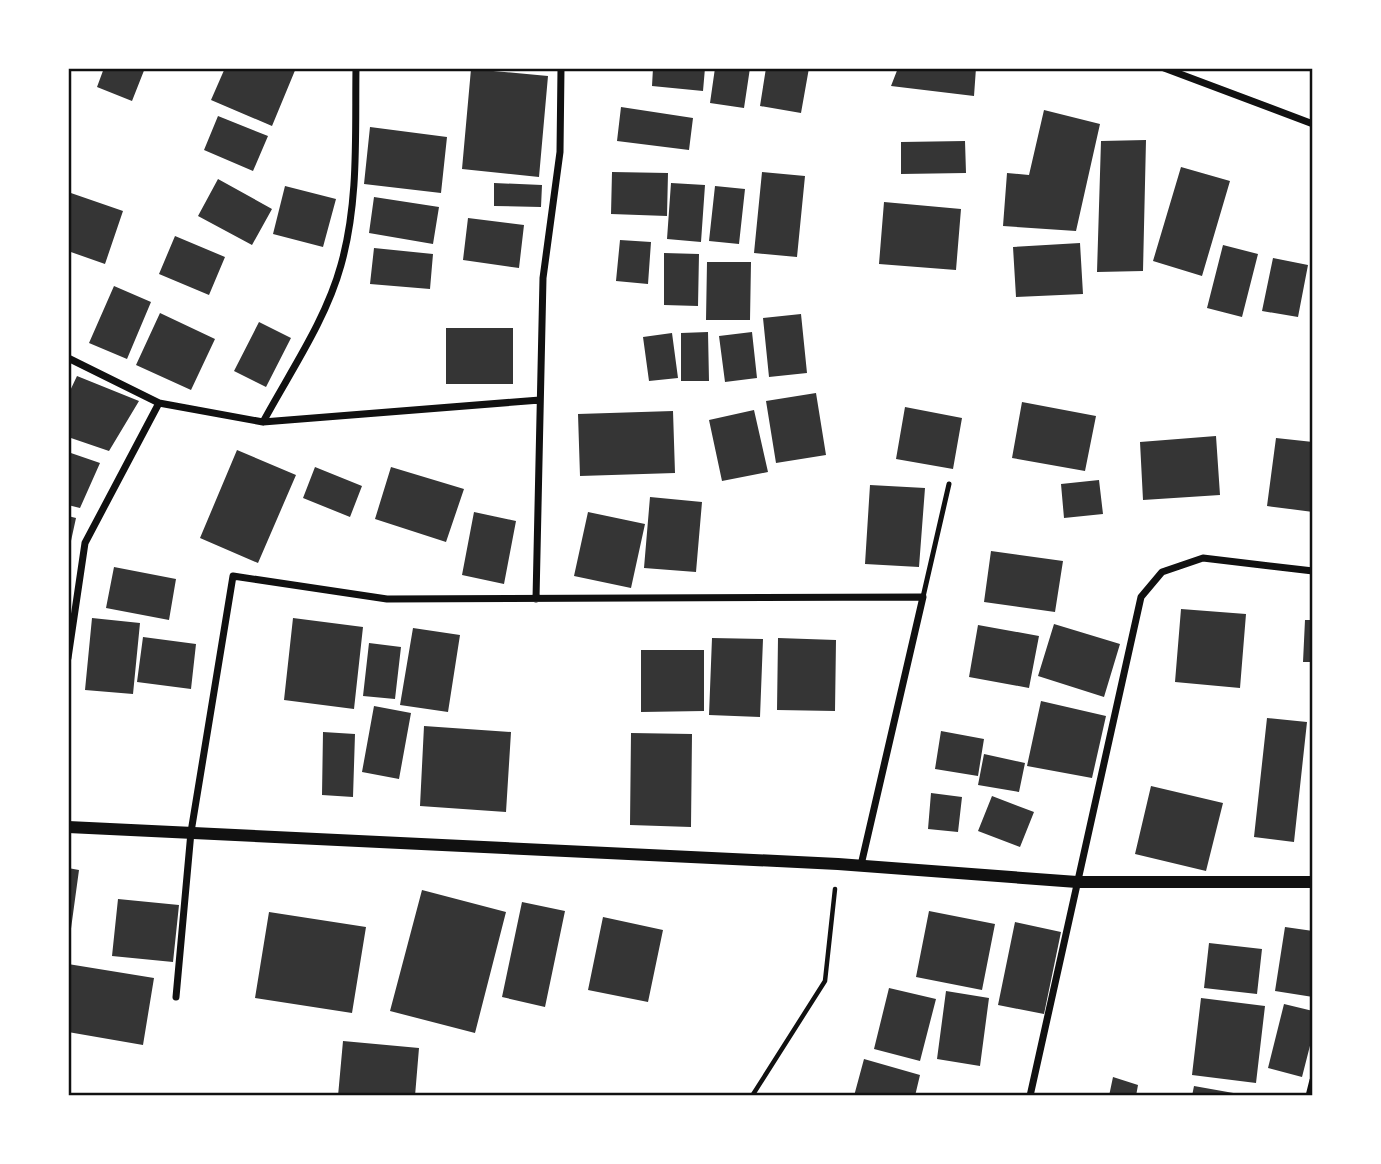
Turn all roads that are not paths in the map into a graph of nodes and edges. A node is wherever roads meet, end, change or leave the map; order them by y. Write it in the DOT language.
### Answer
graph roads {
  1 [pos="356,68"];
  2 [pos="561,68"];
  3 [pos="1164,68"];
  4 [pos="1313,124"];
  5 [pos="68,358"];
  6 [pos="540,400"];
  7 [pos="159,403"];
  8 [pos="262,422"];
  9 [pos="949,484"];
  10 [pos="1313,571"];
  11 [pos="923,597"];
  12 [pos="536,599"];
  13 [pos="68,658"];
  14 [pos="68,827"];
  15 [pos="191,832"];
  16 [pos="861,865"];
  17 [pos="1077,882"];
  18 [pos="1313,882"];
  19 [pos="176,996"];
  20 [pos="1313,1080"];
  21 [pos="1030,1096"];
  22 [pos="1309,1096"];
  1 -- 8 [label="street"];
  2 -- 6 [label="street"];
  3 -- 4 [label="street"];
  5 -- 7 [label="street"];
  6 -- 8 [label="street"];
  6 -- 12 [label="street"];
  7 -- 8 [label="street"];
  7 -- 13 [label="street"];
  9 -- 11 [label="lane"];
  10 -- 17 [label="street"];
  11 -- 12 [label="street"];
  11 -- 16 [label="street"];
  12 -- 15 [label="street"];
  14 -- 15 [label="street"];
  15 -- 16 [label="street"];
  15 -- 19 [label="street"];
  16 -- 17 [label="street"];
  17 -- 18 [label="street"];
  17 -- 21 [label="street"];
  20 -- 22 [label="street"];
}
